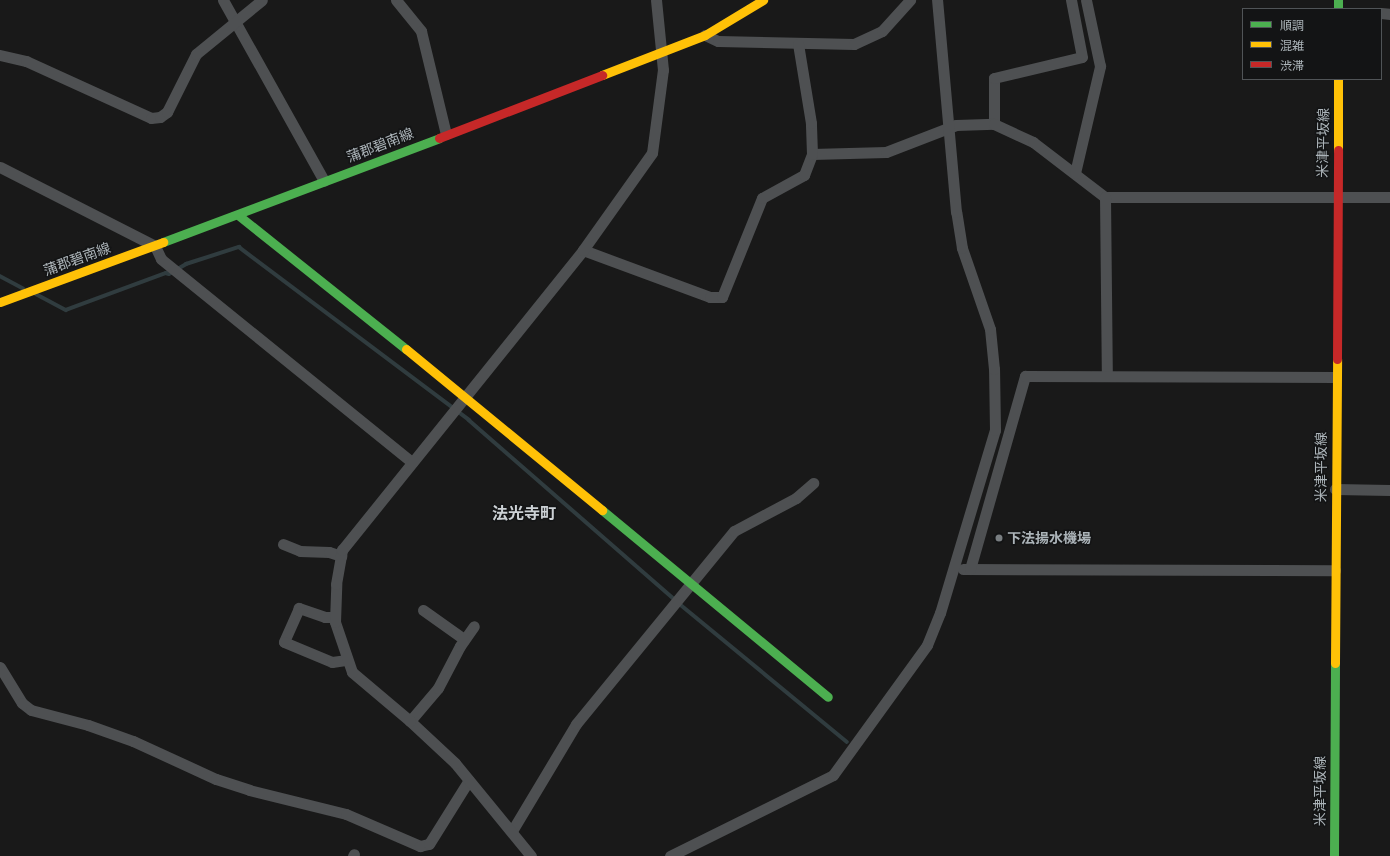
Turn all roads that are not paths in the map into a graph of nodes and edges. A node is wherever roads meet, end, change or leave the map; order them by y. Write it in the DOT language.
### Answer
graph roads {
  1 [pos="223,0"];
  2 [pos="262,0"];
  3 [pos="396,0"];
  4 [pos="656,0"];
  5 [pos="763,0"];
  6 [pos="910,0"];
  7 [pos="937,0"];
  8 [pos="1071,0"];
  9 [pos="1086,0"];
  10 [pos="237,21"];
  11 [pos="705,35"];
  12 [pos="798,44"];
  13 [pos="662,51"];
  14 [pos="0,55"];
  15 [pos="1338,80"];
  16 [pos="994,124"];
  17 [pos="950,129"];
  18 [pos="446,134"];
  19 [pos="812,154"];
  20 [pos="0,167"];
  21 [pos="1074,174"];
  22 [pos="324,181"];
  23 [pos="1337,196"];
  24 [pos="1106,197"];
  25 [pos="1390,197"];
  26 [pos="238,215"];
  27 [pos="155,246"];
  28 [pos="583,250"];
  29 [pos="0,302"];
  30 [pos="1106,374"];
  31 [pos="1336,377"];
  32 [pos="466,397"];
  33 [pos="412,462"];
  34 [pos="813,483"];
  35 [pos="1335,489"];
  36 [pos="1390,490"];
  37 [pos="283,544"];
  38 [pos="341,556"];
  39 [pos="953,569"];
  40 [pos="970,569"];
  41 [pos="1335,570"];
  42 [pos="691,585"];
  43 [pos="423,610"];
  44 [pos="335,617"];
  45 [pos="474,626"];
  46 [pos="464,639"];
  47 [pos="347,660"];
  48 [pos="0,667"];
  49 [pos="828,697"];
  50 [pos="410,721"];
  51 [pos="469,780"];
  52 [pos="512,831"];
  53 [pos="692,845"];
  54 [pos="531,856"];
  55 [pos="670,856"];
  56 [pos="696,856"];
  57 [pos="1334,856"];
  1 -- 10 [label="street"];
  2 -- 10 [label="street"];
  3 -- 18 [label="street"];
  4 -- 13 [label="street"];
  5 -- 11 [label="main road, 蒲郡碧南線"];
  6 -- 12 [label="street"];
  7 -- 17 [label="street"];
  8 -- 16 [label="street"];
  9 -- 21 [label="street"];
  10 -- 14 [label="street"];
  10 -- 22 [label="street"];
  11 -- 12 [label="street"];
  11 -- 13 [label="main road, 蒲郡碧南線"];
  12 -- 19 [label="street"];
  13 -- 18 [label="main road, 蒲郡碧南線"];
  13 -- 28 [label="street"];
  15 -- 23 [label="main road, 米津平坂線"];
  16 -- 17 [label="street"];
  16 -- 21 [label="street"];
  17 -- 19 [label="street"];
  17 -- 39 [label="street"];
  18 -- 22 [label="main road, 蒲郡碧南線"];
  19 -- 28 [label="street"];
  20 -- 27 [label="street"];
  21 -- 24 [label="street"];
  22 -- 26 [label="main road, 蒲郡碧南線"];
  23 -- 24 [label="street"];
  23 -- 25 [label="street"];
  23 -- 31 [label="main road, 米津平坂線"];
  24 -- 30 [label="street"];
  26 -- 27 [label="main road, 蒲郡碧南線"];
  26 -- 32 [label="main road"];
  27 -- 29 [label="main road, 蒲郡碧南線"];
  27 -- 33 [label="street"];
  28 -- 32 [label="street"];
  30 -- 31 [label="street"];
  30 -- 40 [label="street"];
  31 -- 35 [label="main road, 米津平坂線"];
  32 -- 33 [label="street"];
  32 -- 42 [label="main road"];
  33 -- 38 [label="street"];
  34 -- 42 [label="street"];
  35 -- 36 [label="street"];
  35 -- 41 [label="main road, 米津平坂線"];
  37 -- 38 [label="street"];
  38 -- 44 [label="street"];
  39 -- 40 [label="street"];
  39 -- 53 [label="street"];
  40 -- 41 [label="street"];
  41 -- 57 [label="main road, 米津平坂線"];
  42 -- 49 [label="main road"];
  42 -- 52 [label="street"];
  43 -- 46 [label="street"];
  44 -- 47 [label="street"];
  44 -- 47 [label="street"];
  45 -- 46 [label="street"];
  46 -- 50 [label="street"];
  47 -- 50 [label="street"];
  48 -- 51 [label="street"];
  50 -- 51 [label="street"];
  51 -- 52 [label="street"];
  52 -- 54 [label="street"];
  53 -- 55 [label="street"];
  53 -- 56 [label="street"];
}
